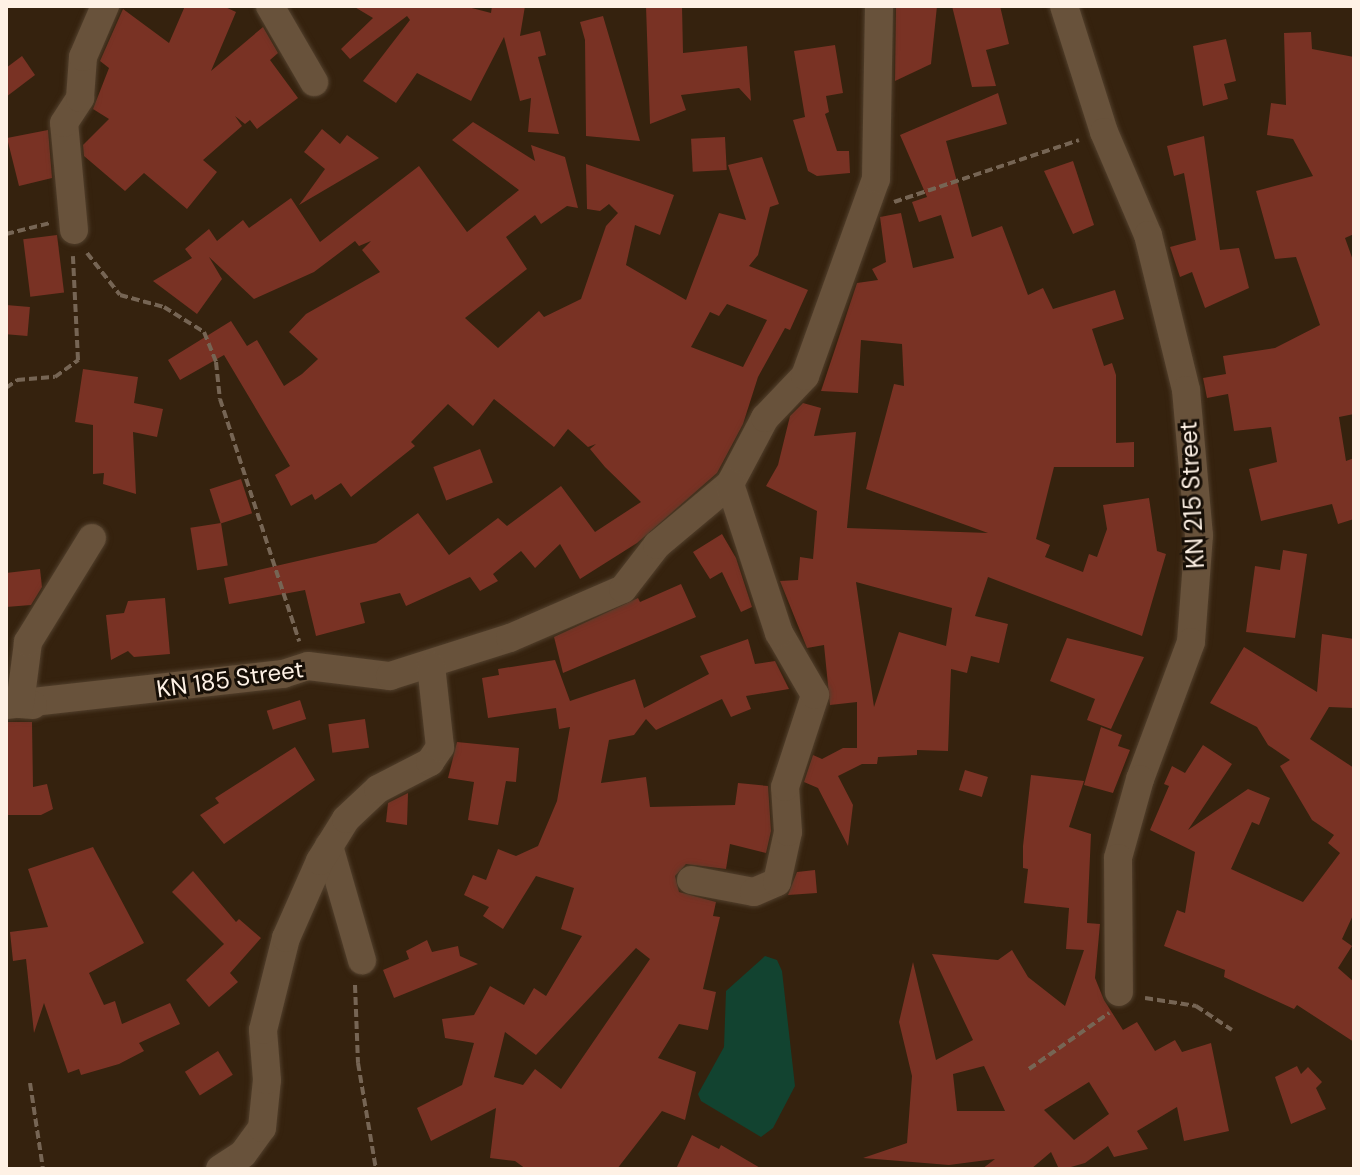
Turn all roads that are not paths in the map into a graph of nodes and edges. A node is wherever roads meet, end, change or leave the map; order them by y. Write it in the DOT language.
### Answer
graph roads {
  1 [pos="105,6"];
  2 [pos="270,6"];
  3 [pos="879,6"];
  4 [pos="1064,6"];
  5 [pos="314,82"];
  6 [pos="74,230"];
  7 [pos="730,484"];
  8 [pos="92,538"];
  9 [pos="431,666"];
  10 [pos="20,705"];
  11 [pos="329,846"];
  12 [pos="691,880"];
  13 [pos="362,960"];
  14 [pos="1119,992"];
  15 [pos="220,1169"];
  1 -- 6 [label="street"];
  2 -- 5 [label="street"];
  3 -- 7 [label="street"];
  4 -- 14 [label="street, KN 215 Street"];
  7 -- 9 [label="street, KN 185 Street"];
  7 -- 12 [label="street"];
  8 -- 10 [label="street"];
  9 -- 10 [label="street, KN 185 Street"];
  9 -- 11 [label="street"];
  11 -- 13 [label="street"];
  11 -- 15 [label="street"];
}
